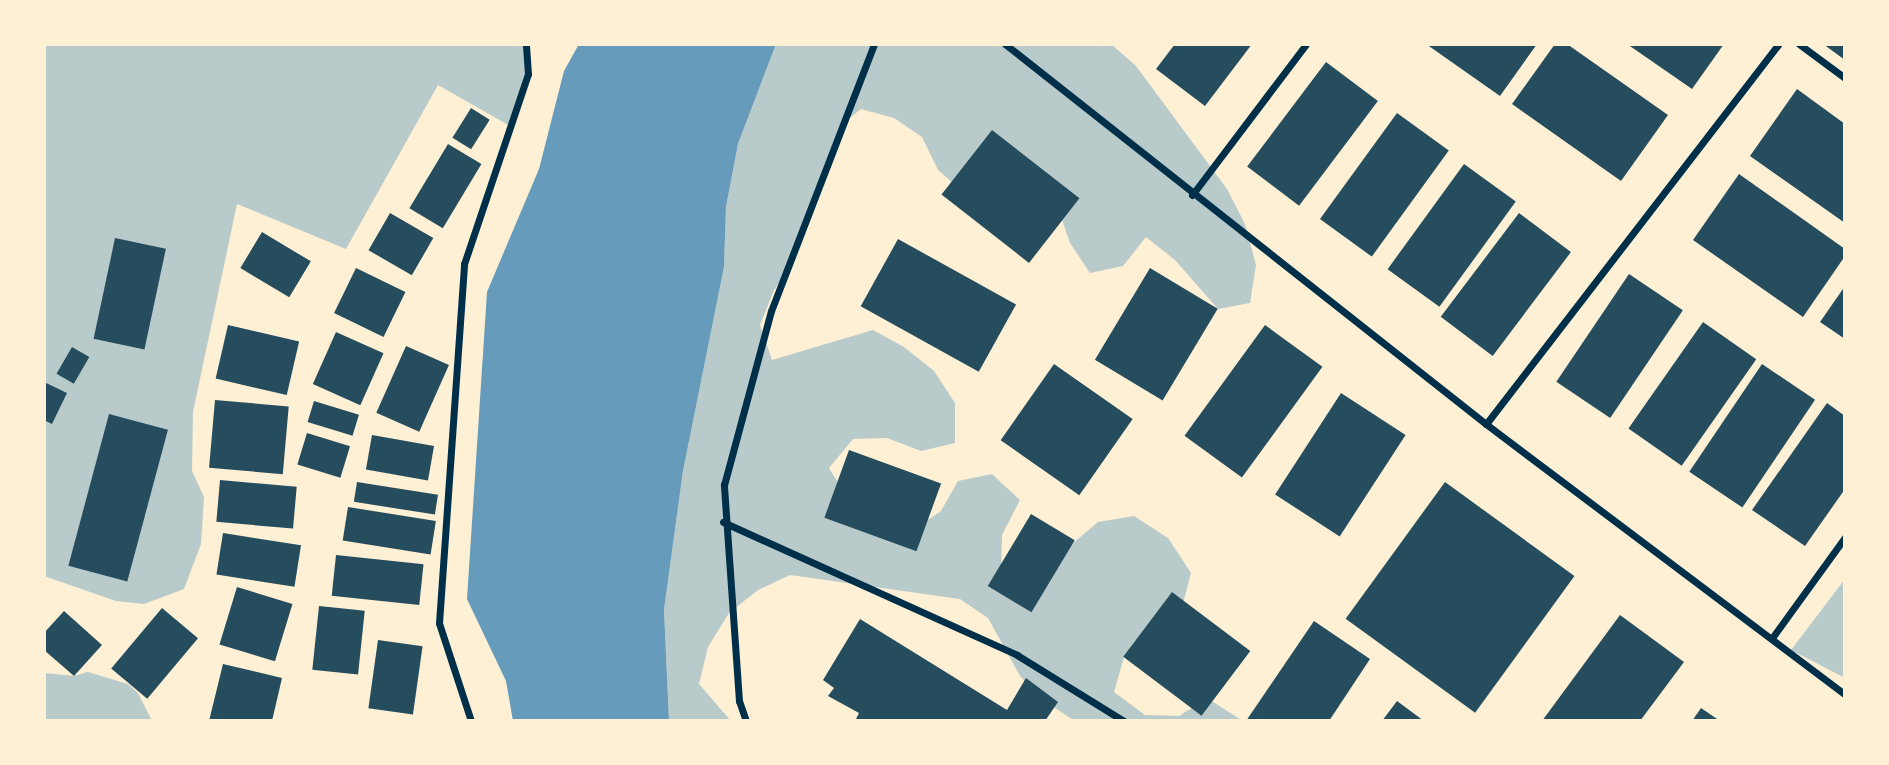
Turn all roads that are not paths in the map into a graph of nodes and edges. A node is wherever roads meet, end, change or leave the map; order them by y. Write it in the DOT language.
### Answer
graph roads {
  1 [pos="526,44"];
  2 [pos="874,44"];
  3 [pos="1005,44"];
  4 [pos="1306,44"];
  5 [pos="1779,44"];
  6 [pos="1799,44"];
  7 [pos="1845,78"];
  8 [pos="1192,195"];
  9 [pos="1486,424"];
  10 [pos="723,522"];
  11 [pos="1845,537"];
  12 [pos="1772,638"];
  13 [pos="1845,695"];
  14 [pos="471,721"];
  15 [pos="746,721"];
  16 [pos="1124,721"];
  1 -- 14 [label="street"];
  2 -- 10 [label="street"];
  3 -- 8 [label="street"];
  4 -- 8 [label="street"];
  5 -- 9 [label="street"];
  6 -- 7 [label="street"];
  8 -- 9 [label="street"];
  9 -- 12 [label="street"];
  10 -- 15 [label="street"];
  10 -- 16 [label="street"];
  11 -- 12 [label="street"];
  12 -- 13 [label="street"];
}
